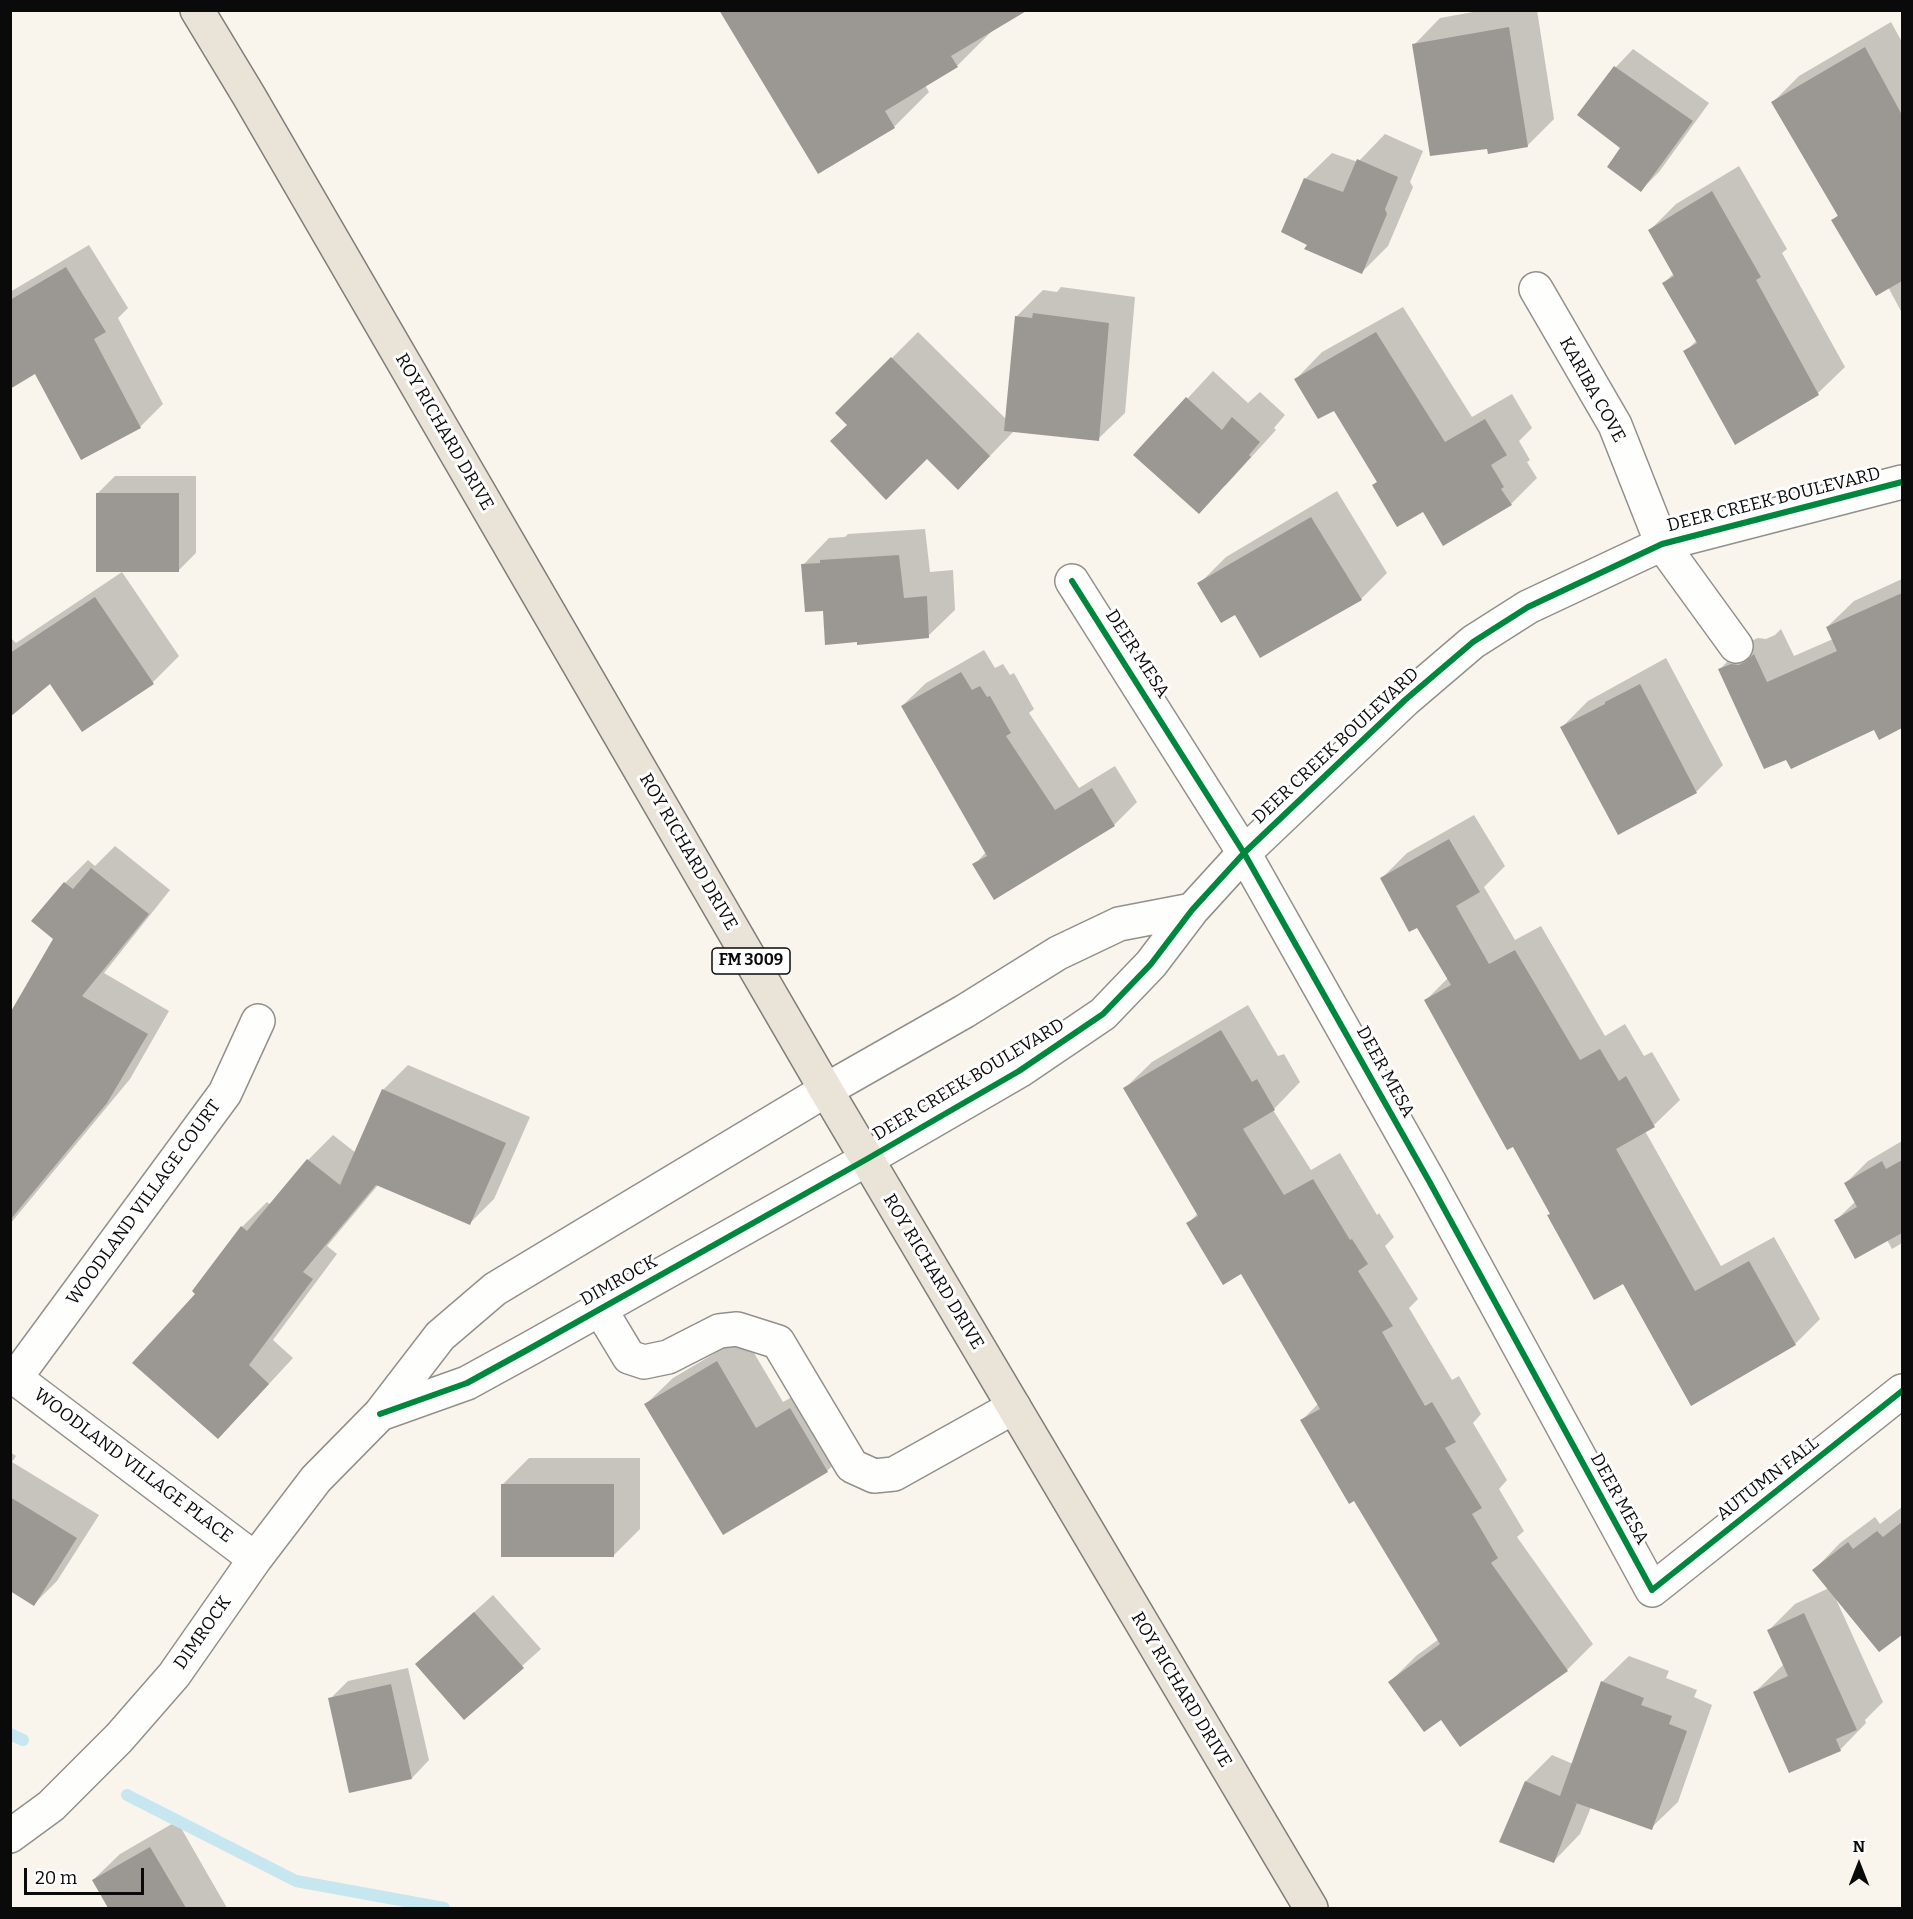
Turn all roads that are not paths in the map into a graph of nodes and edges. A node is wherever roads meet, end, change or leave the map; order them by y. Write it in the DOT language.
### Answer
graph roads {
  1 [pos="197,10"];
  2 [pos="1536,289"];
  3 [pos="1902,482"];
  4 [pos="1662,544"];
  5 [pos="1072,581"];
  6 [pos="1736,645"];
  7 [pos="1244,853"];
  8 [pos="1192,910"];
  9 [pos="258,1020"];
  10 [pos="826,1090"];
  11 [pos="867,1159"];
  12 [pos="600,1310"];
  13 [pos="13,1376"];
  14 [pos="1902,1391"];
  15 [pos="1014,1407"];
  16 [pos="380,1414"];
  17 [pos="255,1559"];
  18 [pos="1652,1590"];
  19 [pos="10,1836"];
  20 [pos="1311,1908"];
  1 -- 10 [label="main road, ROY RICHARD DRIVE / FM 3009"];
  2 -- 4 [label="street, KARIBA COVE"];
  3 -- 4 [label="street, DEER CREEK BOULEVARD"];
  4 -- 6 [label="street, KARIBA COVE"];
  4 -- 7 [label="street, DEER CREEK BOULEVARD"];
  5 -- 7 [label="street, DEER MESA"];
  7 -- 8 [label="street, DEER CREEK BOULEVARD"];
  7 -- 18 [label="street, DEER MESA"];
  8 -- 10 [label="street"];
  8 -- 11 [label="street, DEER CREEK BOULEVARD"];
  9 -- 13 [label="street, WOODLAND VILLAGE COURT"];
  10 -- 11 [label="main road, ROY RICHARD DRIVE / FM 3009"];
  10 -- 16 [label="street, DIMROCK"];
  11 -- 12 [label="street, DIMROCK"];
  11 -- 15 [label="main road, ROY RICHARD DRIVE / FM 3009"];
  12 -- 15 [label="street"];
  12 -- 16 [label="street, DIMROCK"];
  13 -- 17 [label="street, WOODLAND VILLAGE PLACE"];
  14 -- 18 [label="street, AUTUMN FALL"];
  15 -- 20 [label="main road, ROY RICHARD DRIVE / FM 3009"];
  16 -- 17 [label="street, DIMROCK"];
  17 -- 19 [label="street, DIMROCK"];
}
